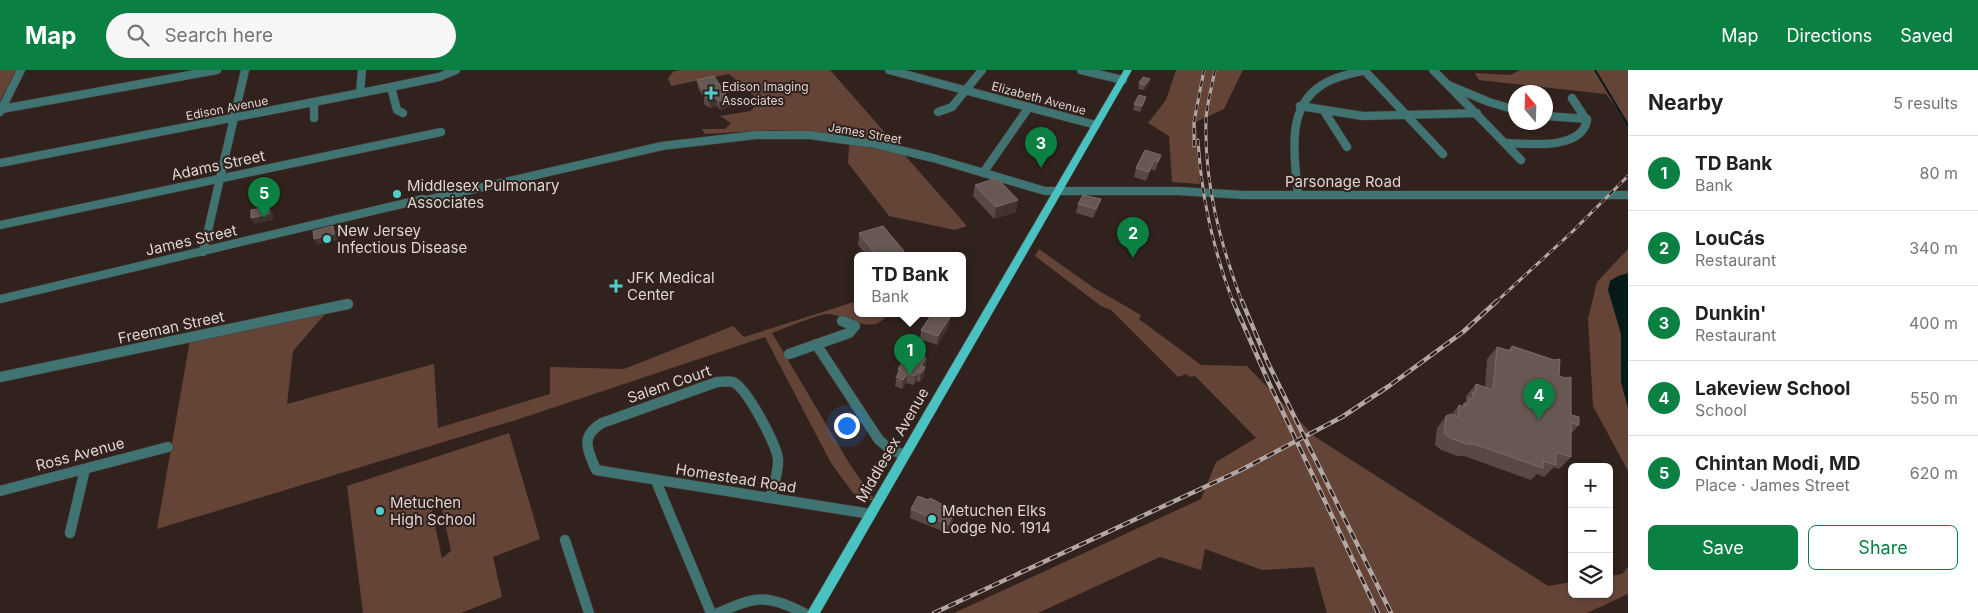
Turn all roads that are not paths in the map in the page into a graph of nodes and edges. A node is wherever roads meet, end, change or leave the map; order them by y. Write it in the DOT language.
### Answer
graph roads {
  1 [pos="21,70"];
  2 [pos="171,70"];
  3 [pos="217,70"];
  4 [pos="245,70"];
  5 [pos="362,70"];
  6 [pos="456,70"];
  7 [pos="889,70"];
  8 [pos="982,70"];
  9 [pos="1080,70"];
  10 [pos="1128,70"];
  11 [pos="1365,70"];
  12 [pos="1433,70"];
  13 [pos="168,79"];
  14 [pos="1123,80"];
  15 [pos="1448,85"];
  16 [pos="391,87"];
  17 [pos="966,90"];
  18 [pos="360,93"];
  19 [pos="1572,98"];
  20 [pos="314,102"];
  21 [pos="1300,106"];
  22 [pos="1029,107"];
  23 [pos="1508,108"];
  24 [pos="1,110"];
  25 [pos="1324,111"];
  26 [pos="938,112"];
  27 [pos="403,113"];
  28 [pos="1477,113"];
  29 [pos="1409,116"];
  30 [pos="235,117"];
  31 [pos="1553,117"];
  32 [pos="314,118"];
  33 [pos="1587,119"];
  34 [pos="1096,125"];
  35 [pos="441,132"];
  36 [pos="1507,143"];
  37 [pos="662,146"];
  38 [pos="1347,147"];
  39 [pos="1443,154"];
  40 [pos="1522,160"];
  41 [pos="0,163"];
  42 [pos="983,173"];
  43 [pos="219,179"];
  44 [pos="1058,192"];
  45 [pos="1298,195"];
  46 [pos="1628,195"];
  47 [pos="0,225"];
  48 [pos="203,252"];
  49 [pos="0,299"];
  50 [pos="348,304"];
  51 [pos="842,321"];
  52 [pos="816,344"];
  53 [pos="789,354"];
  54 [pos="0,376"];
  55 [pos="168,447"];
  56 [pos="907,453"];
  57 [pos="85,469"];
  58 [pos="596,470"];
  59 [pos="656,480"];
  60 [pos="0,491"];
  61 [pos="770,498"];
  62 [pos="871,514"];
  63 [pos="70,533"];
  64 [pos="565,540"];
  65 [pos="589,613"];
  66 [pos="711,613"];
  67 [pos="718,613"];
  68 [pos="804,613"];
  69 [pos="814,613"];
  1 -- 24 [label="street"];
  2 -- 13 [label="street"];
  3 -- 13 [label="street"];
  4 -- 30 [label="street"];
  5 -- 18 [label="street"];
  6 -- 16 [label="street, Edison Avenue"];
  7 -- 17 [label="street, Elizabeth Avenue"];
  8 -- 17 [label="street"];
  9 -- 14 [label="street"];
  10 -- 14 [label="main road, Middlesex Avenue"];
  11 -- 21 [label="street"];
  11 -- 29 [label="street"];
  12 -- 15 [label="street"];
  13 -- 24 [label="street"];
  14 -- 34 [label="main road, Middlesex Avenue"];
  15 -- 23 [label="street"];
  15 -- 28 [label="street"];
  16 -- 18 [label="street, Edison Avenue"];
  16 -- 27 [label="street"];
  17 -- 22 [label="street, Elizabeth Avenue"];
  17 -- 26 [label="street"];
  18 -- 20 [label="street, Edison Avenue"];
  19 -- 33 [label="street"];
  20 -- 30 [label="street, Edison Avenue"];
  20 -- 32 [label="street"];
  21 -- 25 [label="street"];
  21 -- 45 [label="street"];
  22 -- 34 [label="street, Elizabeth Avenue"];
  22 -- 42 [label="street"];
  25 -- 29 [label="street"];
  25 -- 38 [label="street"];
  28 -- 29 [label="street"];
  28 -- 36 [label="street"];
  29 -- 39 [label="street"];
  30 -- 41 [label="street, Edison Avenue"];
  30 -- 43 [label="street"];
  31 -- 33 [label="street"];
  33 -- 36 [label="street"];
  34 -- 44 [label="main road, Middlesex Avenue"];
  35 -- 43 [label="street, Adams Street"];
  36 -- 40 [label="street"];
  37 -- 42 [label="street, James Street"];
  37 -- 48 [label="street, James Street"];
  42 -- 44 [label="street, James Street"];
  43 -- 47 [label="street, Adams Street"];
  43 -- 48 [label="street"];
  44 -- 45 [label="street, Parsonage Road"];
  44 -- 56 [label="main road, Middlesex Avenue"];
  45 -- 46 [label="street, Parsonage Road"];
  48 -- 49 [label="street, James Street"];
  50 -- 54 [label="street, Freeman Street"];
  51 -- 52 [label="street"];
  52 -- 53 [label="street"];
  52 -- 56 [label="street"];
  55 -- 57 [label="street, Ross Avenue"];
  56 -- 62 [label="main road, Middlesex Avenue"];
  57 -- 60 [label="street, Ross Avenue"];
  57 -- 63 [label="street"];
  58 -- 59 [label="street, Homestead Road"];
  58 -- 61 [label="street, Salem Court"];
  59 -- 61 [label="street, Homestead Road"];
  59 -- 66 [label="street"];
  61 -- 62 [label="street, Homestead Road"];
  62 -- 69 [label="main road, Middlesex Avenue"];
  64 -- 65 [label="street"];
  67 -- 68 [label="street"];
}
